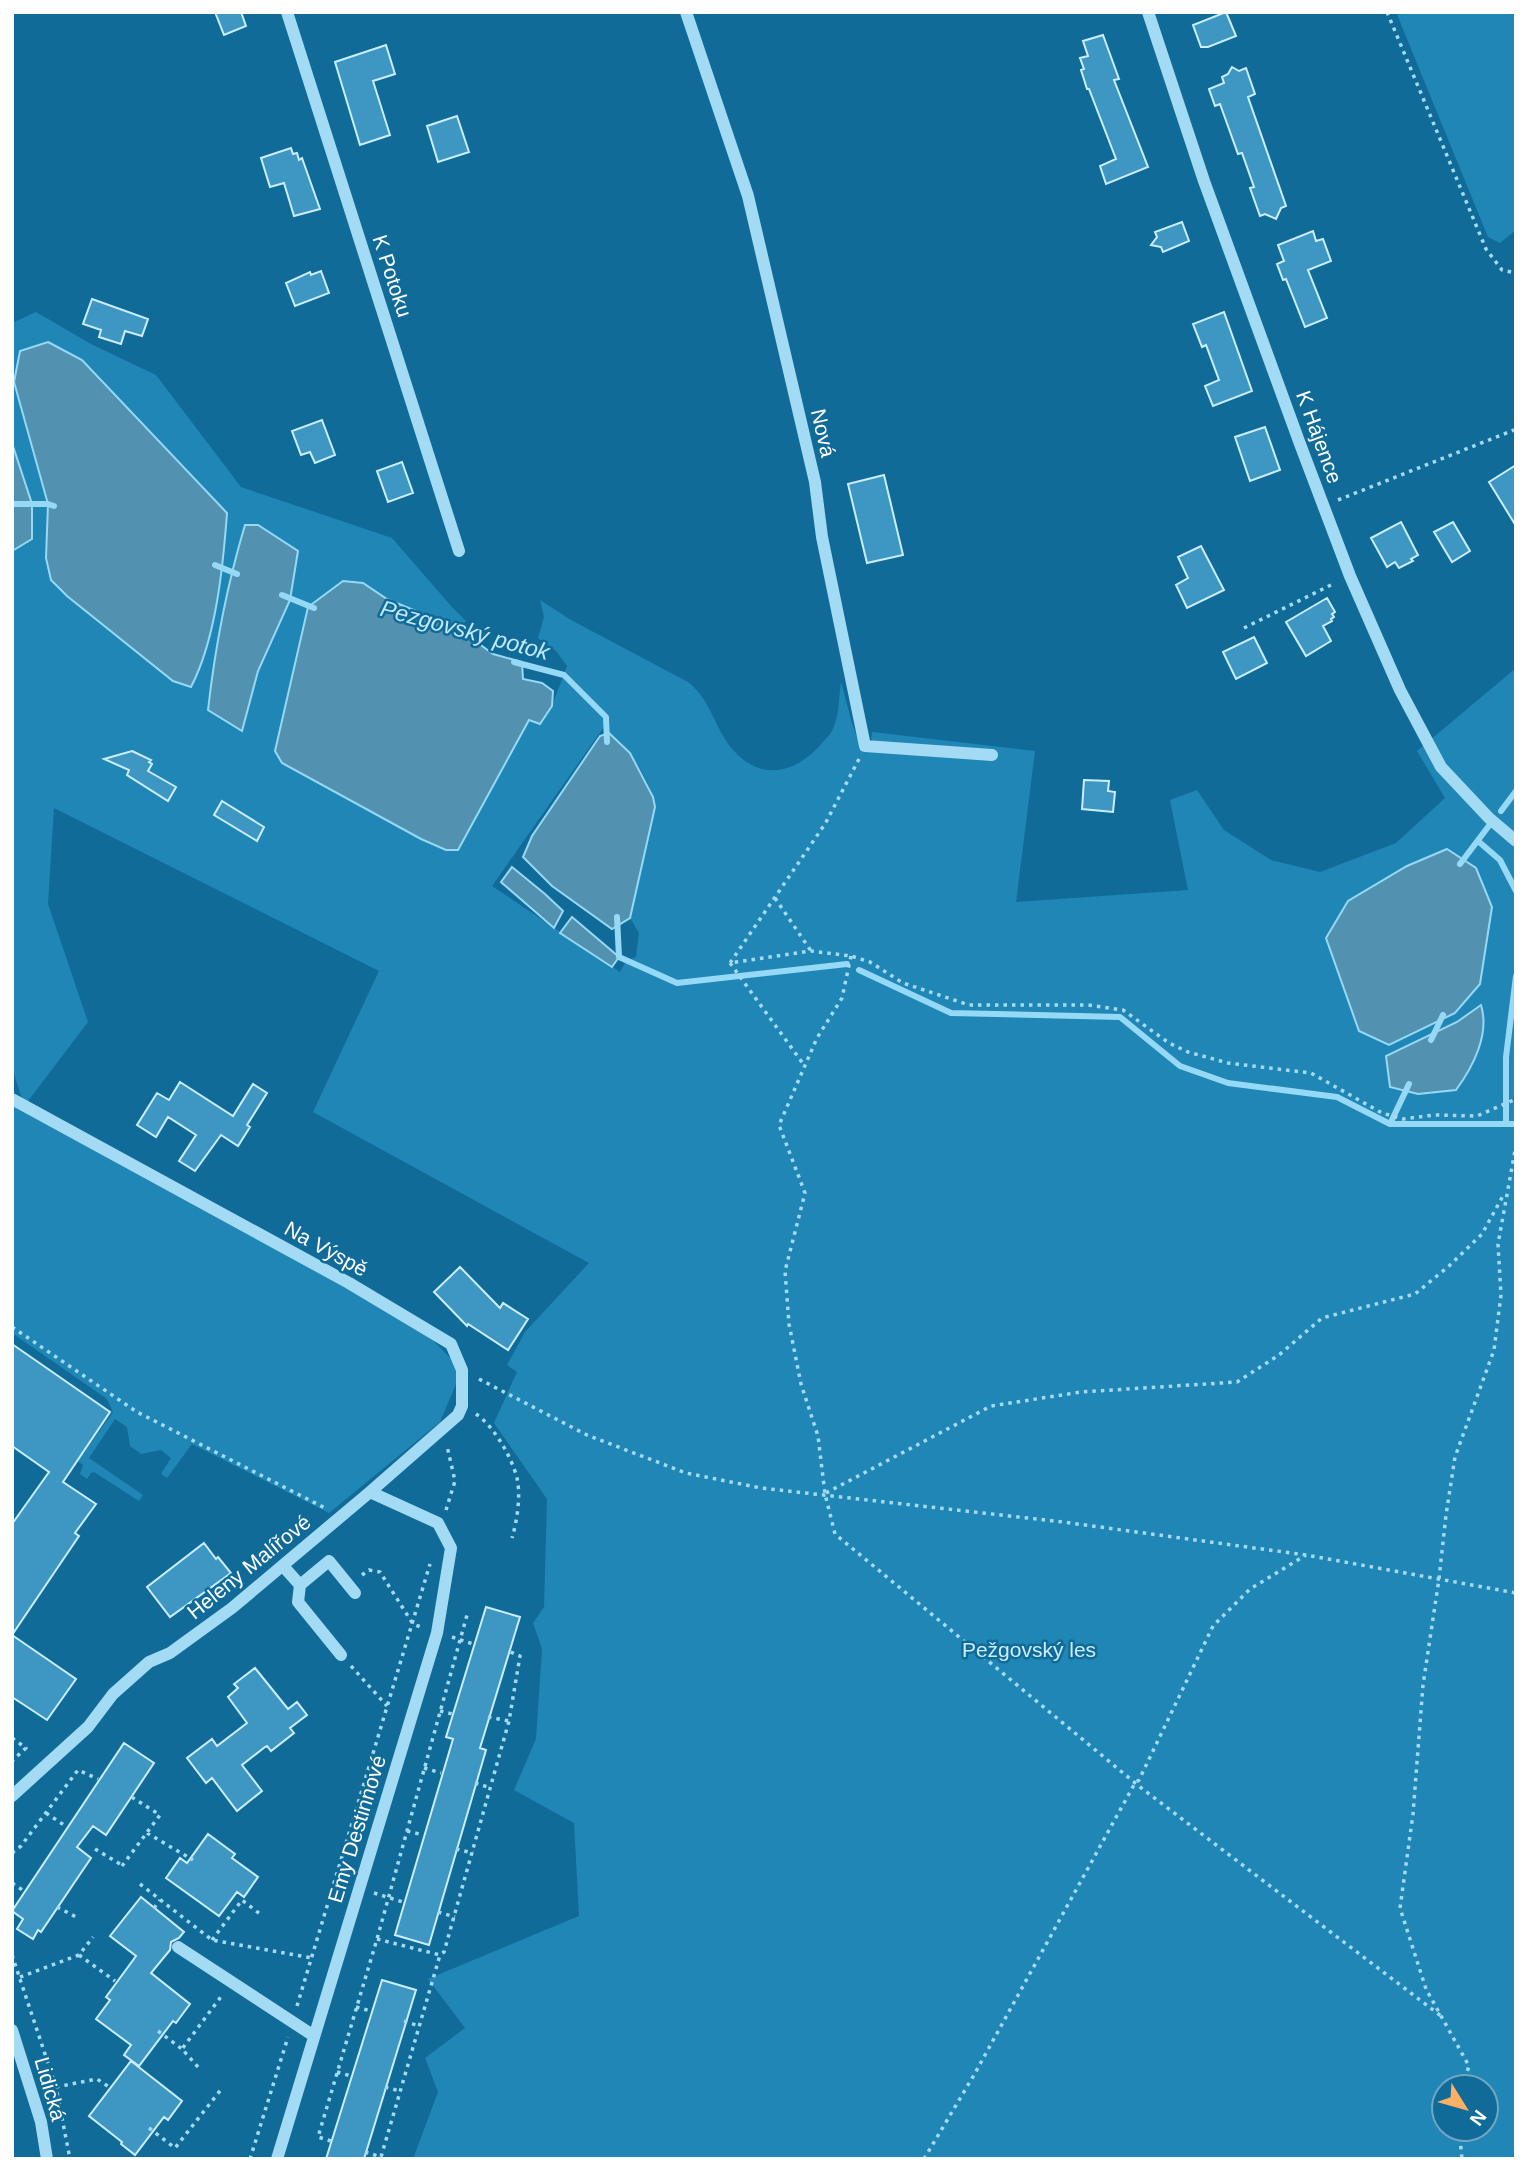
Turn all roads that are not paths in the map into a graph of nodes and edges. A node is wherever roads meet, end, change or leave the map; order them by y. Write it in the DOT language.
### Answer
graph roads {
  1 [pos="287,12"];
  2 [pos="686,12"];
  3 [pos="1148,12"];
  4 [pos="460,551"];
  5 [pos="992,755"];
  6 [pos="1516,841"];
  7 [pos="12,1099"];
  8 [pos="370,1492"];
  9 [pos="283,1566"];
  10 [pos="300,1585"];
  11 [pos="352,1589"];
  12 [pos="341,1655"];
  13 [pos="12,1796"];
  14 [pos="178,1947"];
  15 [pos="12,2030"];
  16 [pos="314,2036"];
  17 [pos="47,2159"];
  18 [pos="277,2159"];
  1 -- 4 [label="street, K Potoku"];
  2 -- 5 [label="street, Nová"];
  3 -- 6 [label="street, K Hájence"];
  7 -- 8 [label="street, Na Výspě"];
  8 -- 9 [label="street, Heleny Malířové"];
  8 -- 16 [label="street, Emy Destinnové"];
  9 -- 10 [label="street"];
  9 -- 13 [label="street, Heleny Malířové"];
  10 -- 11 [label="street"];
  10 -- 12 [label="street"];
  14 -- 16 [label="street"];
  15 -- 17 [label="street, Lidická"];
  16 -- 18 [label="street, Emy Destinnové"];
}
